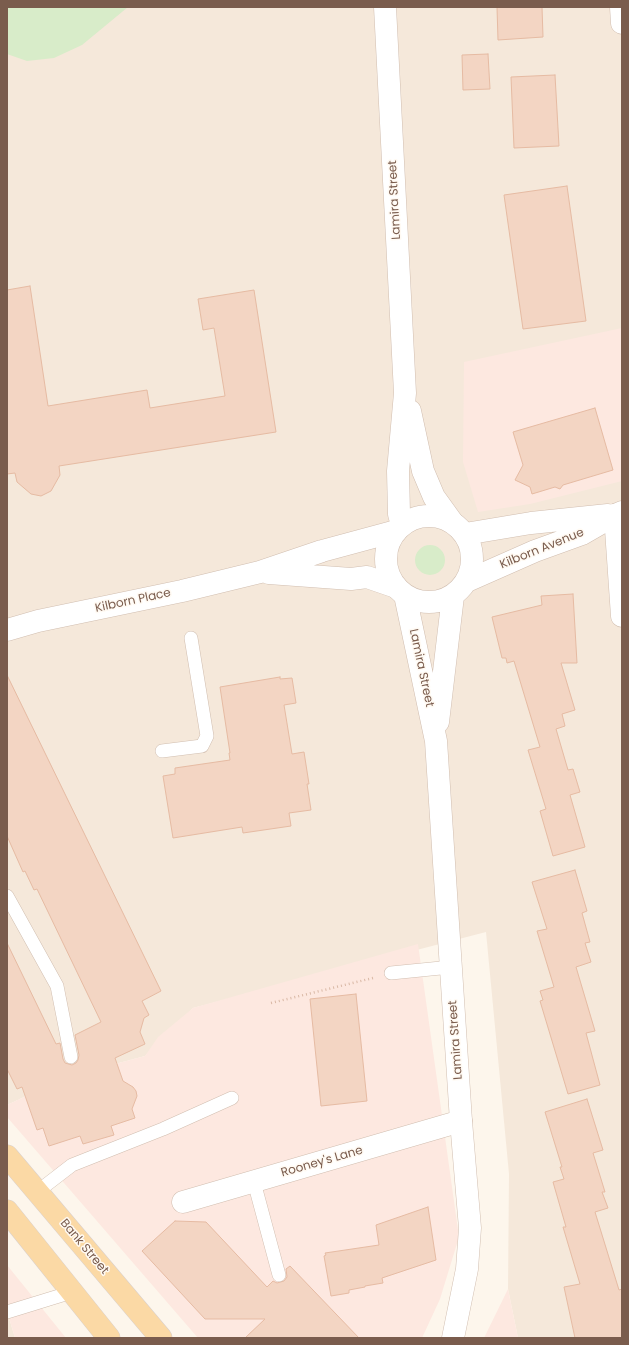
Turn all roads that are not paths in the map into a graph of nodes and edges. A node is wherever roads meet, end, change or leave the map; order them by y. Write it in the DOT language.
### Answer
graph roads {
  1 [pos="385,7"];
  2 [pos="621,7"];
  3 [pos="622,23"];
  4 [pos="405,393"];
  5 [pos="619,514"];
  6 [pos="399,528"];
  7 [pos="458,528"];
  8 [pos="260,572"];
  9 [pos="460,588"];
  10 [pos="401,591"];
  11 [pos="622,616"];
  12 [pos="7,630"];
  13 [pos="191,638"];
  14 [pos="436,741"];
  15 [pos="162,751"];
  16 [pos="7,896"];
  17 [pos="451,967"];
  18 [pos="391,973"];
  19 [pos="71,1057"];
  20 [pos="232,1098"];
  21 [pos="461,1121"];
  22 [pos="7,1156"];
  23 [pos="254,1182"];
  24 [pos="37,1192"];
  25 [pos="183,1202"];
  26 [pos="7,1211"];
  27 [pos="279,1275"];
  28 [pos="72,1292"];
  29 [pos="7,1312"];
  30 [pos="109,1338"];
  31 [pos="161,1338"];
  32 [pos="453,1338"];
  1 -- 4 [label="street, Lamira Street"];
  2 -- 3 [label="street"];
  4 -- 6 [label="street, Lamira Street"];
  4 -- 7 [label="street, Lamira Street"];
  5 -- 7 [label="street, Kilborn Avenue"];
  5 -- 9 [label="street, Kilborn Avenue"];
  5 -- 11 [label="street"];
  6 -- 7 [label="street"];
  6 -- 8 [label="street, Kilborn Place"];
  6 -- 10 [label="street"];
  7 -- 9 [label="street"];
  8 -- 10 [label="street, Kilborn Place"];
  8 -- 12 [label="street, Kilborn Place"];
  9 -- 10 [label="street"];
  9 -- 14 [label="street, Lamira Street"];
  10 -- 14 [label="street, Lamira Street"];
  13 -- 15 [label="lane"];
  14 -- 17 [label="street, Lamira Street"];
  16 -- 19 [label="lane"];
  17 -- 18 [label="lane"];
  17 -- 21 [label="street, Lamira Street"];
  20 -- 24 [label="lane"];
  21 -- 23 [label="street, Rooney's Lane"];
  21 -- 32 [label="street, Lamira Street"];
  22 -- 24 [label="main road, Bank Street"];
  23 -- 25 [label="street, Rooney's Lane"];
  23 -- 27 [label="lane"];
  24 -- 31 [label="main road, Bank Street"];
  26 -- 28 [label="main road"];
  28 -- 29 [label="lane"];
  28 -- 30 [label="main road"];
}
